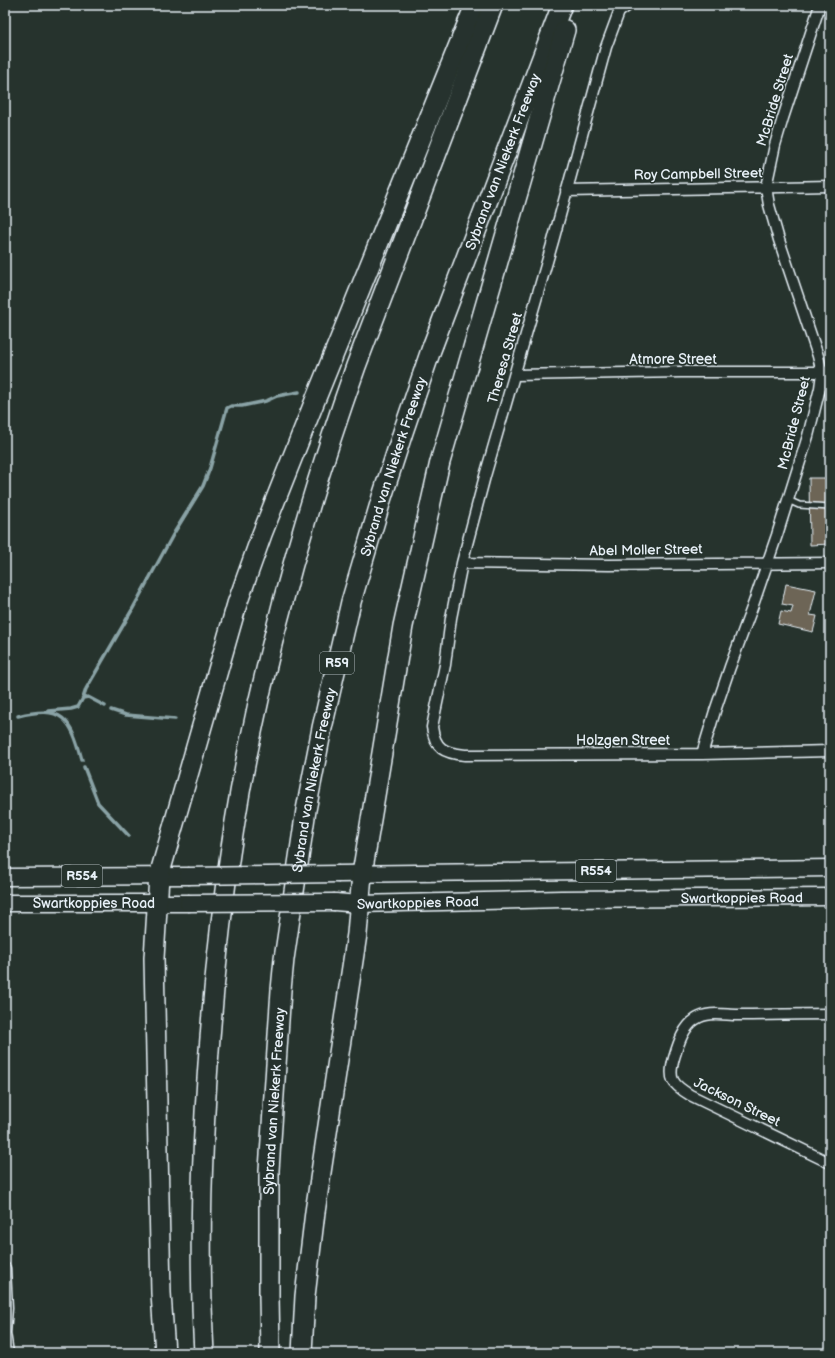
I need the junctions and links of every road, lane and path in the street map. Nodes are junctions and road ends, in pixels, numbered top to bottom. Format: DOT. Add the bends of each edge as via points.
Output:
graph roads {
  1 [pos="475,5"];
  2 [pos="493,5"];
  3 [pos="562,5"];
  4 [pos="569,5"];
  5 [pos="629,5"];
  6 [pos="820,5"];
  7 [pos="830,186"];
  8 [pos="766,187"];
  9 [pos="566,192"];
  10 [pos="826,372"];
  11 [pos="515,375"];
  12 [pos="788,500"];
  13 [pos="830,507"];
  14 [pos="767,562"];
  15 [pos="462,563"];
  16 [pos="830,563"];
  17 [pos="432,727"];
  18 [pos="830,751"];
  19 [pos="702,754"];
  20 [pos="830,868"];
  21 [pos="362,874"];
  22 [pos="159,876"];
  23 [pos="5,877"];
  24 [pos="830,897"];
  25 [pos="157,902"];
  26 [pos="5,903"];
  27 [pos="359,904"];
  28 [pos="830,1014"];
  29 [pos="830,1162"];
  30 [pos="5,1268"];
  31 [pos="5,1333"];
  32 [pos="8,1353"];
  33 [pos="165,1353"];
  34 [pos="204,1353"];
  35 [pos="270,1353"];
  36 [pos="302,1353"];
  1 -- 22 [label="highway" via="250,567 237,604"];
  2 -- 34 [label="highway" via="356,366 322,464 283,602 251,738 218,940 208,1056 201,1251"];
  3 -- 35 [label="highway, Sybrand van Niekerk Freeway / R59" via="431,350 398,447 351,602 322,728 306,810 281,990 269,1170"];
  4 -- 21 [label="highway" via="569,13 438,470 403,626"];
  5 -- 9 [label="street, Theresa Street" via="619,12 606,46"];
  6 -- 8 [label="street, McBride Street" via="783,118"];
  7 -- 8 [label="street, Roy Campbell Street"];
  8 -- 9 [label="street, Roy Campbell Street"];
  8 -- 10 [label="street, McBride Street" via="768,205 779,240"];
  9 -- 11 [label="street, Theresa Street"];
  10 -- 11 [label="street, Atmore Street"];
  10 -- 12 [label="street, McBride Street"];
  11 -- 15 [label="street, Theresa Street"];
  12 -- 13 [label="lane" via="799,505"];
  12 -- 14 [label="street, McBride Street"];
  14 -- 15 [label="street, Abel Moller Street" via="609,565"];
  14 -- 16 [label="street, Abel Moller Street"];
  14 -- 19 [label="street, McBride Street"];
  15 -- 17 [label="street, Theresa Street"];
  17 -- 19 [label="street, Holzgen Street" via="437,745 450,754"];
  18 -- 19 [label="street, Holzgen Street"];
  20 -- 21 [label="main road, Swartkoppies Road / R554"];
  21 -- 22 [label="main road, Swartkoppies Road / R554, bridge"];
  21 -- 27 [label="highway"];
  22 -- 23 [label="main road, Swartkoppies Road / R554"];
  22 -- 25 [label="highway"];
  24 -- 27 [label="main road, Swartkoppies Road / R554"];
  25 -- 26 [label="main road, Swartkoppies Road / R554"];
  25 -- 27 [label="main road, Swartkoppies Road / R554, bridge"];
  25 -- 33 [label="highway" via="154,958 160,1293"];
  27 -- 36 [label="highway" via="354,957 314,1219"];
  28 -- 29 [label="street, Jackson Street" via="707,1015 696,1019 687,1028 670,1072 672,1080 682,1091"];
  30 -- 31 [label="street"];
  31 -- 32 [label="street"];
}
